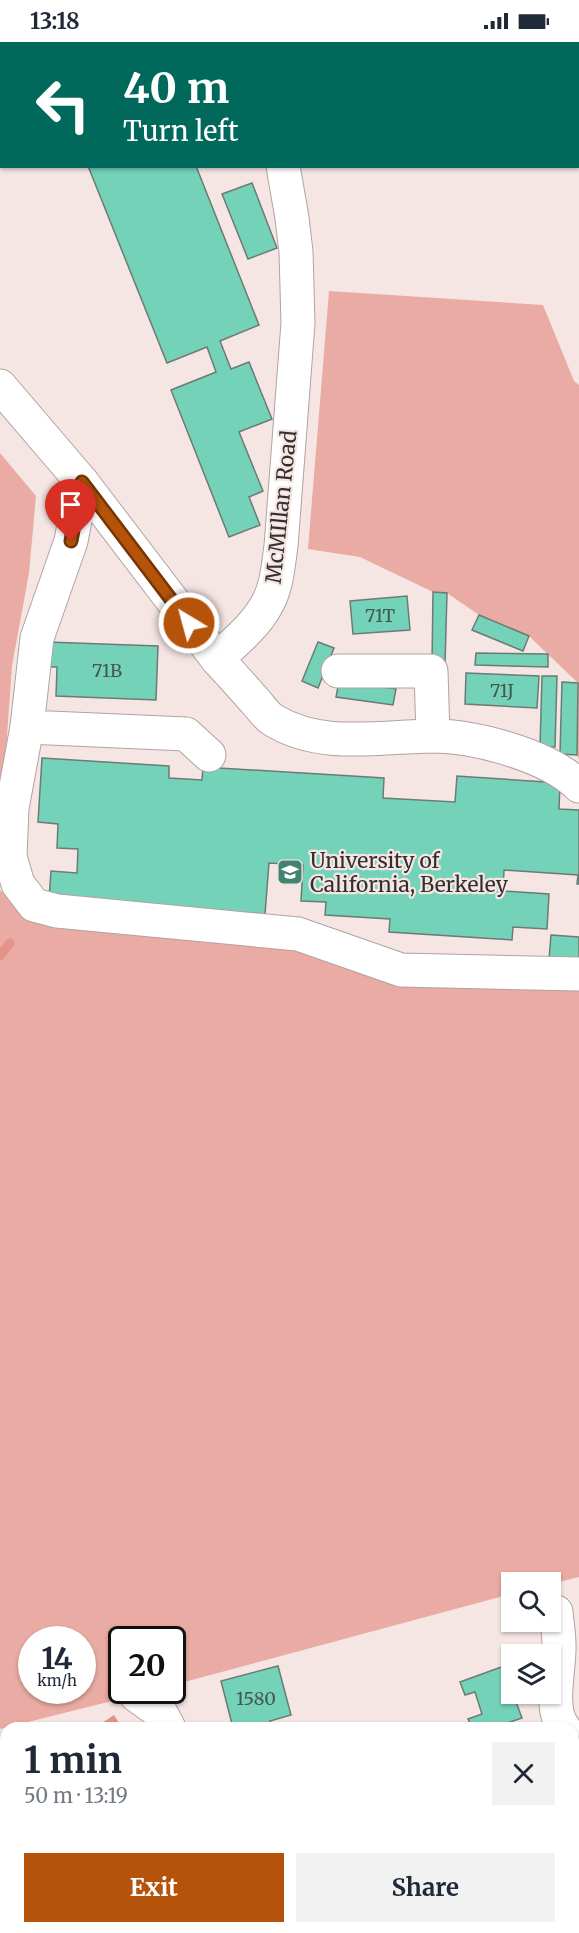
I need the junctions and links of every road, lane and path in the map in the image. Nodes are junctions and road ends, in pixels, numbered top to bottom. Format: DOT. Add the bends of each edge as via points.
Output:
graph roads {
  1 [pos="283,168"];
  2 [pos="0,386"];
  3 [pos="82,482"];
  4 [pos="217,659"];
  5 [pos="338,671"];
  6 [pos="27,727"];
  7 [pos="433,736"];
  8 [pos="209,755"];
  9 [pos="579,786"];
  10 [pos="579,974"];
  11 [pos="558,1632"];
  12 [pos="148,1704"];
  13 [pos="166,1722"];
  14 [pos="560,1722"];
  1 -- 4 [label="street, McMIllan Road" via="296,252 298,323 281,546 276,580 266,606"];
  2 -- 3 [label="street"];
  3 -- 4 [label="street"];
  3 -- 6 [label="street" via="71,541 38,638"];
  4 -- 7 [label="street" via="270,718 287,727 316,737 361,741"];
  5 -- 7 [label="street" via="431,671"];
  6 -- 8 [label="street" via="186,734"];
  6 -- 10 [label="street" via="12,808 10,857 18,884 34,905 57,911 298,934 401,970"];
  7 -- 9 [label="street" via="503,748 533,758"];
  11 -- 14 [label="street" via="556,1684"];
  12 -- 13 [label="street"];
}
